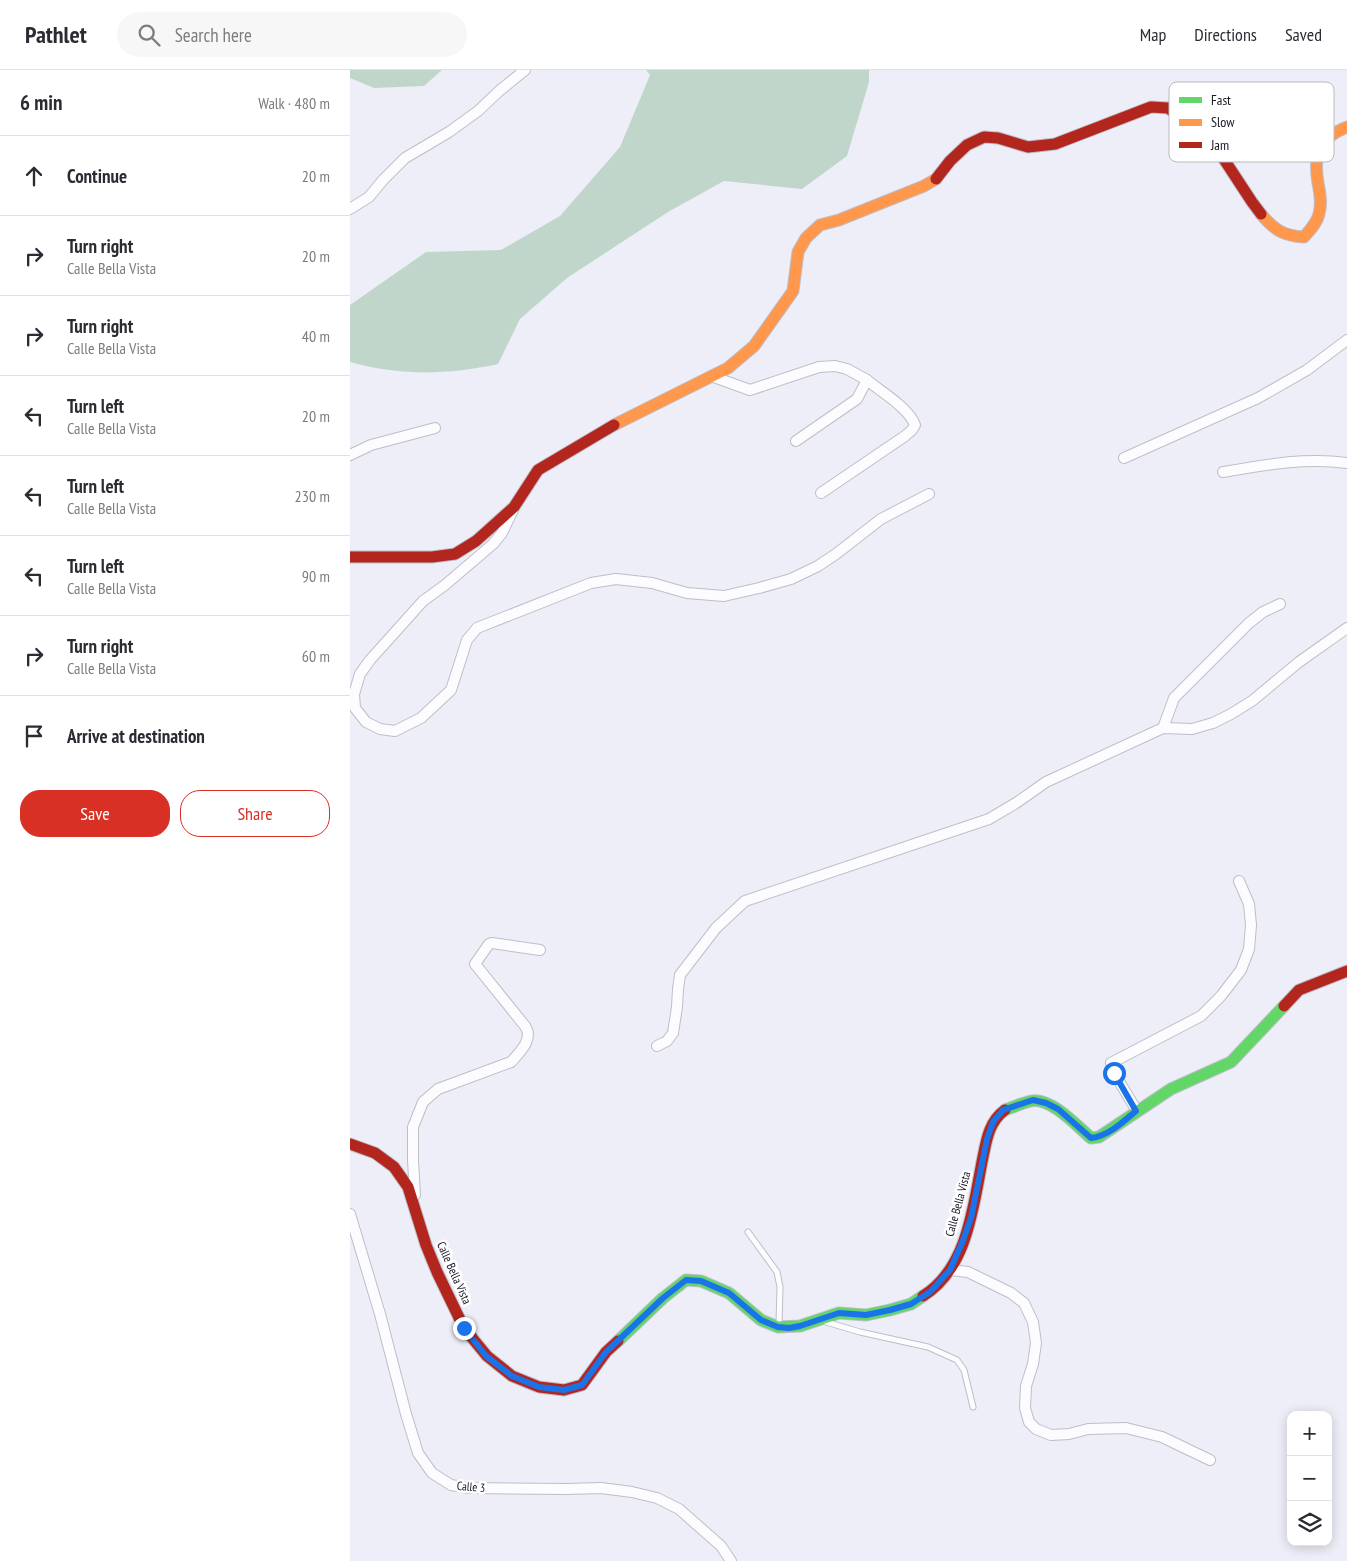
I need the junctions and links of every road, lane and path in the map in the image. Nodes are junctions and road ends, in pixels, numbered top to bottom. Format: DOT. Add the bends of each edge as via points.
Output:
graph roads {
  1 [pos="525,70"];
  2 [pos="1169,109"];
  3 [pos="1347,127"];
  4 [pos="1334,133"];
  5 [pos="1226,162"];
  6 [pos="1316,162"];
  7 [pos="350,209"];
  8 [pos="1347,340"];
  9 [pos="711,376"];
  10 [pos="867,380"];
  11 [pos="436,428"];
  12 [pos="796,441"];
  13 [pos="350,456"];
  14 [pos="1124,458"];
  15 [pos="1347,462"];
  16 [pos="1223,472"];
  17 [pos="821,493"];
  18 [pos="929,494"];
  19 [pos="514,507"];
  20 [pos="350,557"];
  21 [pos="1280,604"];
  22 [pos="1347,628"];
  23 [pos="1163,728"];
  24 [pos="1239,881"];
  25 [pos="540,950"];
  26 [pos="1347,971"];
  27 [pos="657,1046"];
  28 [pos="1136,1111"];
  29 [pos="350,1144"];
  30 [pos="350,1214"];
  31 [pos="416,1214"];
  32 [pos="748,1232"];
  33 [pos="950,1270"];
  34 [pos="818,1320"];
  35 [pos="778,1327"];
  36 [pos="973,1406"];
  37 [pos="1210,1460"];
  38 [pos="731,1561"];
  1 -- 7 [label="street" via="449,132 405,158 369,197"];
  2 -- 9 [label="street" via="1151,107 1055,144 1028,147 984,137 967,145 924,186 820,225 806,238 798,252 793,291 773,320 754,346 728,368"];
  3 -- 4 [label="street"];
  5 -- 6 [label="street" via="1271,226 1290,236 1304,237 1319,214"];
  8 -- 14 [label="street" via="1307,370 1258,398"];
  9 -- 10 [label="street" via="750,390 819,367 835,366"];
  9 -- 19 [label="street" via="621,421 538,470"];
  10 -- 12 [label="street" via="857,400"];
  10 -- 17 [label="street" via="913,420 912,430"];
  11 -- 13 [label="street" via="371,445"];
  15 -- 16 [label="street" via="1302,461"];
  18 -- 19 [label="street" via="881,519 818,566 759,588 724,596 686,593 652,583 616,579 591,583 477,628 466,640 452,690 421,718 395,731 380,730 366,722 355,708 354,694 360,674 422,601 493,544"];
  19 -- 20 [label="street" via="456,554"];
  21 -- 23 [label="street" via="1249,623 1174,698"];
  22 -- 23 [label="street" via="1231,714 1192,729"];
  23 -- 27 [label="street" via="1046,782 989,819 745,901 716,928 680,975 673,1033"];
  24 -- 28 [label="street" via="1249,904 1251,925 1249,949 1241,970 1201,1016 1111,1063"];
  25 -- 31 [label="street" via="492,943 475,964 525,1026 529,1037 511,1062 438,1089 423,1102 413,1127"];
  26 -- 28 [label="street, Calle Bella Vista" via="1299,990 1232,1062 1171,1089"];
  28 -- 33 [label="street, Calle Bella Vista" via="1099,1137 1091,1138 1058,1109 1046,1103 1033,1100 1003,1110 993,1122 987,1139 971,1218"];
  29 -- 31 [label="street, Calle Bella Vista" via="375,1154 394,1167 408,1188"];
  30 -- 38 [label="street, Calle 3" via="418,1453 432,1473 451,1485 469,1488 601,1488 657,1498 679,1509 721,1546"];
  31 -- 35 [label="street, Calle Bella Vista" via="437,1272 464,1328 486,1356 512,1376 539,1387 564,1390 582,1385 606,1352 686,1280 701,1281 729,1293 761,1320"];
  32 -- 35 [label="lane" via="778,1272"];
  33 -- 34 [label="street, Calle Bella Vista" via="930,1292 911,1304 866,1315 839,1313"];
  33 -- 37 [label="street" via="968,1272 1024,1303 1033,1322 1036,1343 1026,1386 1025,1408 1029,1422 1036,1429 1051,1435 1088,1429 1126,1428 1162,1437"];
  34 -- 35 [label="street, Calle Bella Vista" via="789,1328"];
  34 -- 36 [label="lane" via="928,1347 957,1360 964,1370"];
}
